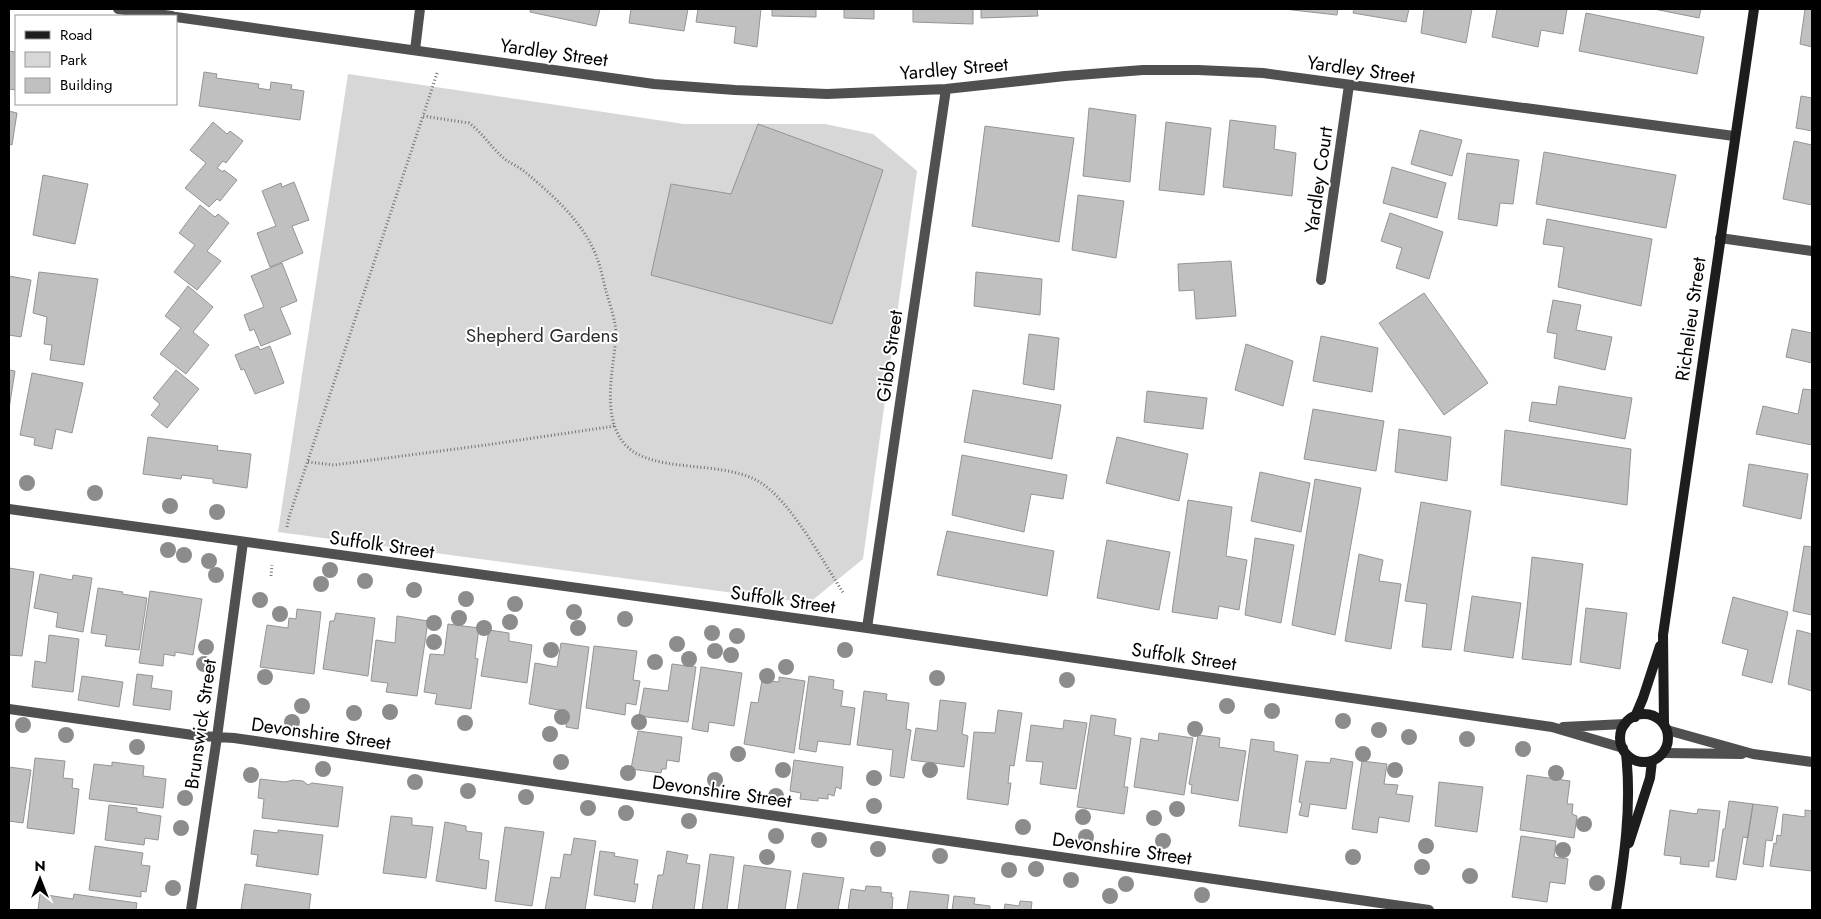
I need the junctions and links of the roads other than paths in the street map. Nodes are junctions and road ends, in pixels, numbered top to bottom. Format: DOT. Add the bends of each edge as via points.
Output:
graph roads {
  1 [pos="118,9"];
  2 [pos="420,9"];
  3 [pos="1754,9"];
  4 [pos="164,15"];
  5 [pos="178,17"];
  6 [pos="415,50"];
  7 [pos="1349,85"];
  8 [pos="946,88"];
  9 [pos="1734,136"];
  10 [pos="1720,238"];
  11 [pos="1812,251"];
  12 [pos="1321,280"];
  13 [pos="9,509"];
  14 [pos="243,542"];
  15 [pos="867,628"];
  16 [pos="1663,635"];
  17 [pos="9,709"];
  18 [pos="1635,717"];
  19 [pos="1625,724"];
  20 [pos="1552,727"];
  21 [pos="1665,727"];
  22 [pos="216,737"];
  23 [pos="1624,751"];
  24 [pos="1664,753"];
  25 [pos="1753,754"];
  26 [pos="1652,761"];
  27 [pos="1812,762"];
  28 [pos="1625,854"];
  29 [pos="190,910"];
  30 [pos="1429,910"];
  31 [pos="1616,910"];
  1 -- 4 [label="street"];
  2 -- 6 [label="street"];
  3 -- 9 [label="street, Richelieu Street"];
  5 -- 6 [label="street, Yardley Street"];
  6 -- 8 [label="street, Yardley Street" via="654,84 735,90 827,94"];
  7 -- 8 [label="street, Yardley Street" via="1264,73 1143,70"];
  7 -- 9 [label="street, Yardley Street"];
  7 -- 12 [label="street, Yardley Court"];
  8 -- 15 [label="street, Gibb Street"];
  9 -- 10 [label="street, Richelieu Street"];
  10 -- 11 [label="street"];
  10 -- 16 [label="street, Richelieu Street"];
  13 -- 14 [label="street, Suffolk Street"];
  14 -- 15 [label="street, Suffolk Street"];
  14 -- 22 [label="street, Brunswick Street"];
  15 -- 20 [label="street, Suffolk Street"];
  16 -- 18 [label="street, Richelieu Street"];
  16 -- 21 [label="street, Richelieu Street"];
  17 -- 22 [label="street, Devonshire Street"];
  18 -- 19 [label="street"];
  18 -- 21 [label="street" via="1654,716"];
  19 -- 20 [label="street, Suffolk Street"];
  19 -- 23 [label="street" via="1620,736"];
  20 -- 23 [label="street, Suffolk Street"];
  21 -- 24 [label="street" via="1668,742"];
  21 -- 25 [label="street"];
  22 -- 29 [label="street, Brunswick Street"];
  22 -- 30 [label="street, Devonshire Street"];
  23 -- 26 [label="street" via="1641,762"];
  23 -- 28 [label="street" via="1629,775"];
  24 -- 25 [label="street"];
  24 -- 26 [label="street"];
  25 -- 27 [label="street"];
  26 -- 28 [label="street" via="1650,778"];
  28 -- 31 [label="street"];
}
